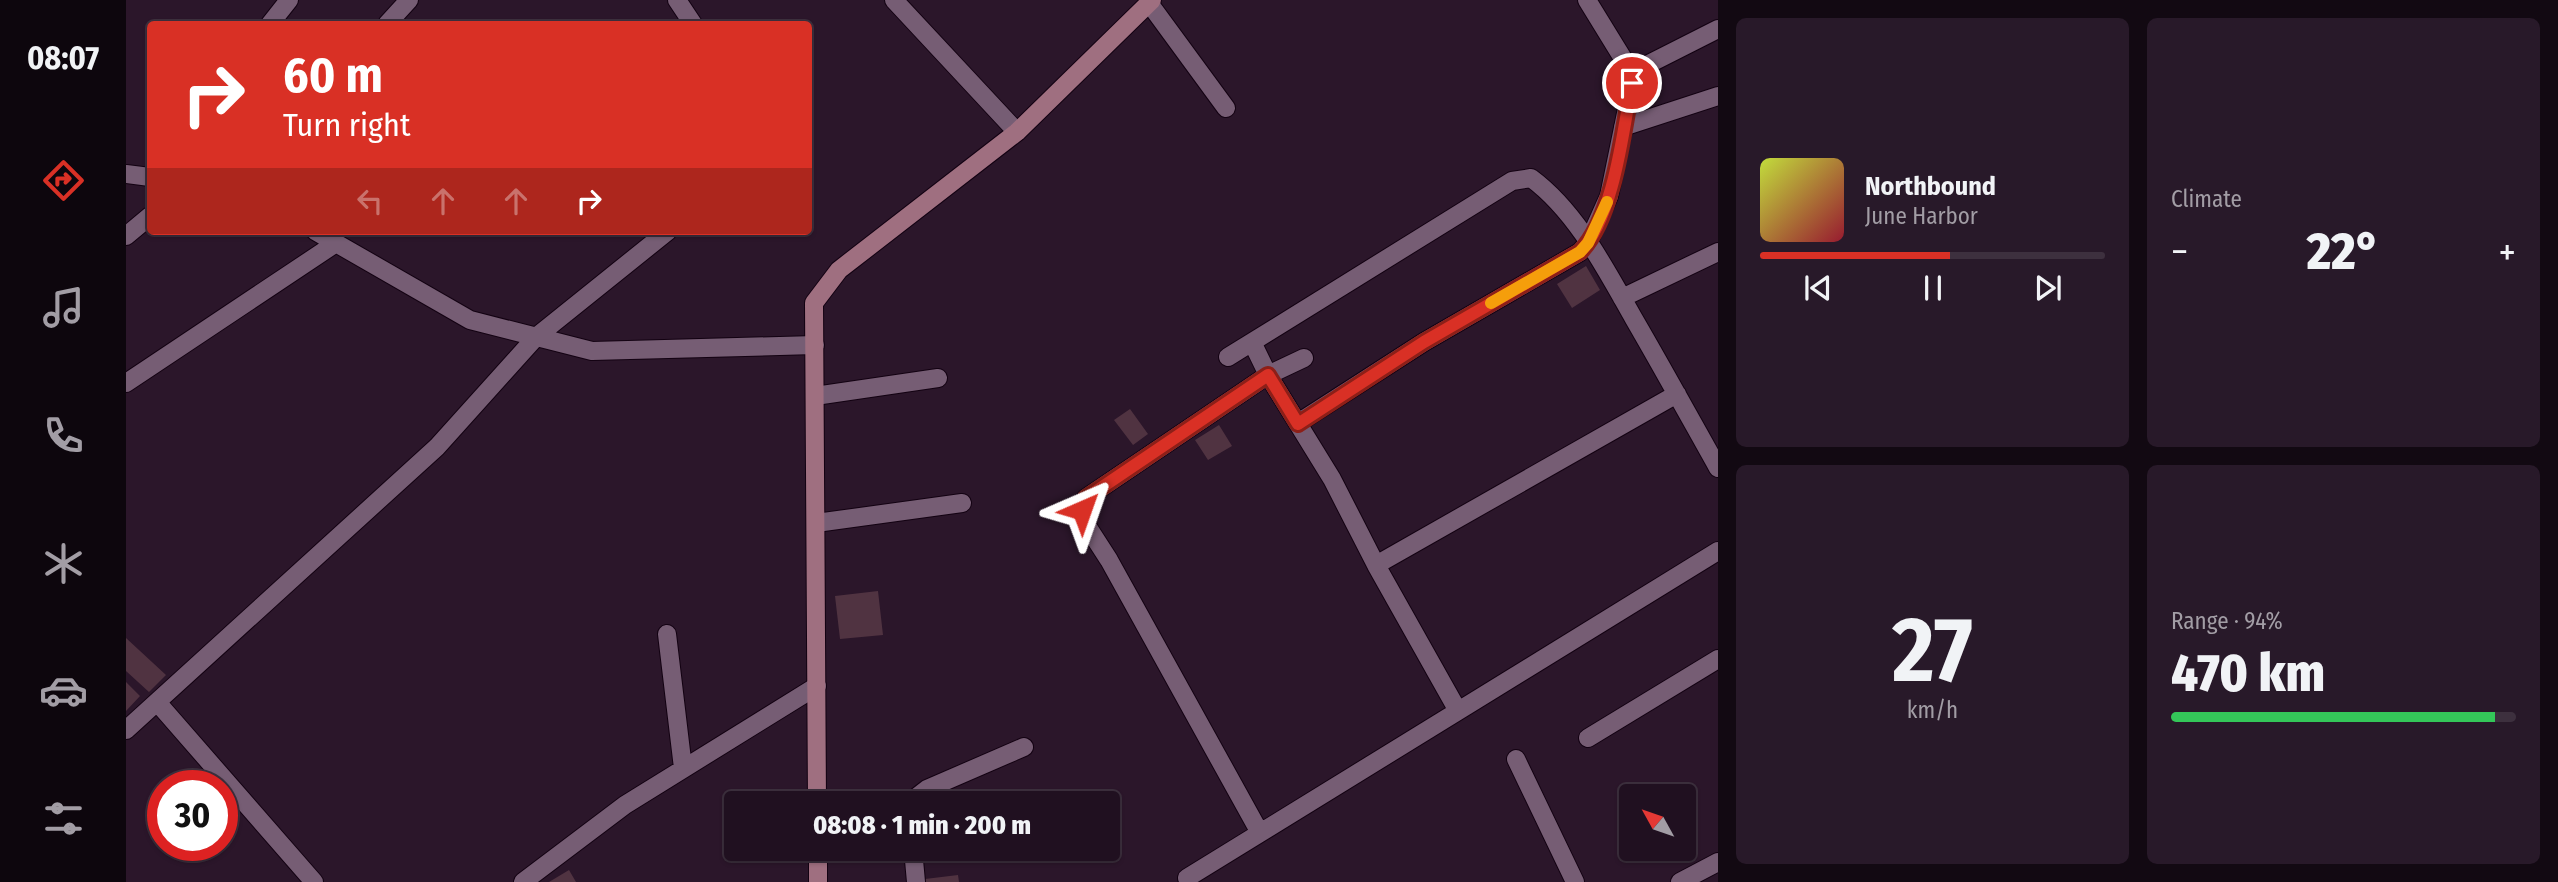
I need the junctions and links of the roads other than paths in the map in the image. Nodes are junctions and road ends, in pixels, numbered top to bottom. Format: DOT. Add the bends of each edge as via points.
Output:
graph roads {
  1 [pos="289,0"];
  2 [pos="409,0"];
  3 [pos="677,0"];
  4 [pos="894,0"];
  5 [pos="1587,0"];
  6 [pos="1150,2"];
  7 [pos="272,21"];
  8 [pos="390,21"];
  9 [pos="691,21"];
  10 [pos="1718,29"];
  11 [pos="1629,74"];
  12 [pos="1718,96"];
  13 [pos="1226,108"];
  14 [pos="1623,127"];
  15 [pos="1017,131"];
  16 [pos="126,174"];
  17 [pos="147,177"];
  18 [pos="147,218"];
  19 [pos="322,235"];
  20 [pos="663,235"];
  21 [pos="126,236"];
  22 [pos="336,243"];
  23 [pos="1588,243"];
  24 [pos="1718,253"];
  25 [pos="1622,298"];
  26 [pos="536,337"];
  27 [pos="1252,342"];
  28 [pos="814,345"];
  29 [pos="1228,357"];
  30 [pos="1304,358"];
  31 [pos="1268,375"];
  32 [pos="938,378"];
  33 [pos="126,383"];
  34 [pos="1677,394"];
  35 [pos="815,396"];
  36 [pos="1298,424"];
  37 [pos="1718,468"];
  38 [pos="961,503"];
  39 [pos="816,523"];
  40 [pos="1718,551"];
  41 [pos="1376,565"];
  42 [pos="667,635"];
  43 [pos="1718,659"];
  44 [pos="817,686"];
  45 [pos="157,702"];
  46 [pos="1458,711"];
  47 [pos="126,730"];
  48 [pos="1588,738"];
  49 [pos="1024,747"];
  50 [pos="1516,760"];
  51 [pos="683,768"];
  52 [pos="817,791"];
  53 [pos="924,791"];
  54 [pos="1260,833"];
  55 [pos="818,861"];
  56 [pos="914,861"];
  57 [pos="1718,862"];
  58 [pos="1187,877"];
  59 [pos="314,882"];
  60 [pos="523,882"];
  61 [pos="818,882"];
  62 [pos="916,882"];
  63 [pos="1575,882"];
  64 [pos="1680,882"];
  1 -- 7 [label="street"];
  2 -- 8 [label="street"];
  3 -- 9 [label="street"];
  4 -- 15 [label="street"];
  5 -- 11 [label="street"];
  6 -- 13 [label="street"];
  6 -- 15 [label="street"];
  10 -- 11 [label="street"];
  11 -- 14 [label="street" via="1632,83"];
  12 -- 14 [label="street"];
  14 -- 23 [label="street" via="1609,196"];
  15 -- 28 [label="street" via="839,270 814,303"];
  16 -- 17 [label="street"];
  18 -- 21 [label="street"];
  19 -- 22 [label="street"];
  20 -- 26 [label="street"];
  22 -- 26 [label="street" via="470,320"];
  22 -- 33 [label="street"];
  23 -- 25 [label="street"];
  23 -- 27 [label="street" via="1550,192 1531,178 1512,181"];
  23 -- 36 [label="street"];
  24 -- 25 [label="street"];
  25 -- 34 [label="street"];
  26 -- 28 [label="street" via="593,351"];
  26 -- 45 [label="street" via="437,447"];
  27 -- 29 [label="street"];
  27 -- 31 [label="street"];
  28 -- 35 [label="street"];
  30 -- 31 [label="street"];
  31 -- 36 [label="street"];
  31 -- 54 [label="street" via="1086,498 1082,510"];
  32 -- 35 [label="street"];
  34 -- 37 [label="street"];
  34 -- 41 [label="street"];
  35 -- 39 [label="street"];
  36 -- 41 [label="street"];
  38 -- 39 [label="street"];
  39 -- 44 [label="street"];
  40 -- 46 [label="street"];
  41 -- 46 [label="street"];
  42 -- 51 [label="street"];
  43 -- 48 [label="street"];
  44 -- 51 [label="street"];
  44 -- 52 [label="street"];
  45 -- 47 [label="street"];
  45 -- 59 [label="street"];
  46 -- 54 [label="street"];
  49 -- 53 [label="street"];
  50 -- 63 [label="street"];
  51 -- 60 [label="street" via="625,805"];
  54 -- 58 [label="street"];
  55 -- 61 [label="street"];
  56 -- 62 [label="street"];
  57 -- 64 [label="street"];
}
